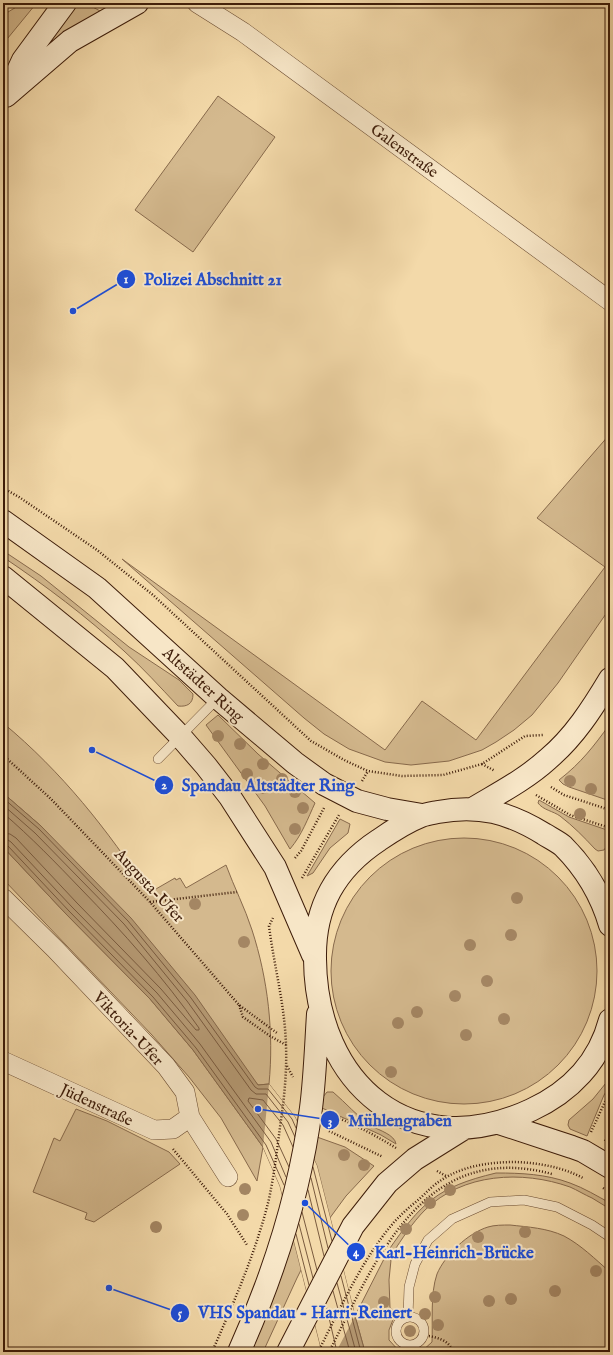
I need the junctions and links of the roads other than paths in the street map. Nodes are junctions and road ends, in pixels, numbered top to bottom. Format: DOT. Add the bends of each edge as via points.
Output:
graph roads {
  1 [pos="65,3"];
  2 [pos="137,3"];
  3 [pos="197,3"];
  4 [pos="5,99"];
  5 [pos="610,301"];
  6 [pos="5,526"];
  7 [pos="3,577"];
  8 [pos="610,680"];
  9 [pos="218,698"];
  10 [pos="180,736"];
  11 [pos="158,759"];
  12 [pos="474,808"];
  13 [pos="422,815"];
  14 [pos="3,898"];
  15 [pos="610,925"];
  16 [pos="315,959"];
  17 [pos="319,1005"];
  18 [pos="610,1020"];
  19 [pos="3,1061"];
  20 [pos="190,1117"];
  21 [pos="499,1123"];
  22 [pos="463,1129"];
  23 [pos="610,1167"];
  24 [pos="228,1177"];
  25 [pos="610,1237"];
  26 [pos="408,1318"];
  27 [pos="239,1352"];
  28 [pos="288,1352"];
  1 -- 4 [label="main road" via="23,60"];
  2 -- 4 [label="main road" via="70,42"];
  3 -- 5 [label="street, Galenstraße" via="249,36"];
  6 -- 9 [label="main road, Altstädter Ring" via="96,588"];
  7 -- 10 [label="main road" via="115,668"];
  8 -- 12 [label="main road" via="573,734 548,759 516,783"];
  9 -- 10 [label="lane"];
  9 -- 13 [label="main road, Altstädter Ring" via="333,790 357,801"];
  10 -- 11 [label="lane"];
  10 -- 16 [label="main road" via="230,797 268,855"];
  12 -- 13 [label="main road"];
  12 -- 15 [label="main road" via="526,823 561,844 582,867 596,888"];
  13 -- 16 [label="main road" via="367,848 331,888 320,914"];
  14 -- 20 [label="street, Viktoria-Ufer" via="166,1066 185,1092"];
  16 -- 17 [label="main road"];
  17 -- 22 [label="main road" via="337,1053 366,1094 407,1120 445,1129"];
  17 -- 27 [label="main road" via="311,1106 298,1182 272,1273"];
  18 -- 21 [label="main road" via="599,1050 582,1074 565,1091 544,1105"];
  19 -- 20 [label="street, Jüdenstraße" via="154,1130 173,1129"];
  20 -- 24 [label="street, Viktoria-Ufer"];
  21 -- 22 [label="main road"];
  21 -- 23 [label="main road" via="583,1151"];
  22 -- 28 [label="main road" via="415,1159 387,1183 354,1226"];
  25 -- 26 [label="lane" via="557,1207 524,1200 490,1202 452,1219 428,1240 415,1264 409,1287"];
  26 -- 26 [label="lane" via="417,1319 424,1330 419,1343 412,1346 399,1342 396,1336 398,1322"];
}
